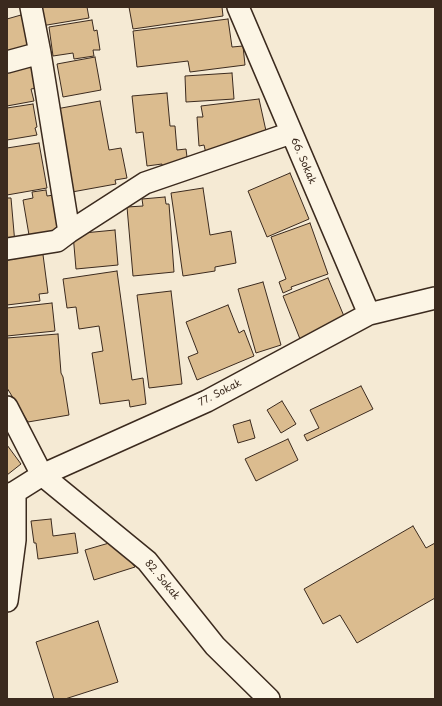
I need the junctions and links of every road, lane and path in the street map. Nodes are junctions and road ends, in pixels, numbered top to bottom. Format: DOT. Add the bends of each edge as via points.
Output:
graph roads {
  1 [pos="31,7"];
  2 [pos="238,7"];
  3 [pos="40,53"];
  4 [pos="7,62"];
  5 [pos="291,133"];
  6 [pos="69,232"];
  7 [pos="7,249"];
  8 [pos="435,298"];
  9 [pos="370,314"];
  10 [pos="7,407"];
  11 [pos="42,475"];
  12 [pos="11,494"];
  13 [pos="7,601"];
  14 [pos="269,699"];
  1 -- 3 [label="street"];
  2 -- 5 [label="street, 66. Sokak"];
  3 -- 4 [label="street"];
  3 -- 6 [label="street"];
  5 -- 6 [label="street" via="146,183"];
  5 -- 9 [label="street, 66. Sokak"];
  6 -- 7 [label="street" via="57,241"];
  8 -- 9 [label="street, 77. Sokak"];
  9 -- 11 [label="street, 77. Sokak" via="207,400"];
  10 -- 11 [label="street"];
  11 -- 12 [label="street, 77. Sokak"];
  11 -- 14 [label="street, 82. Sokak" via="147,561 215,646"];
  12 -- 13 [label="street" via="16,540"];
}
